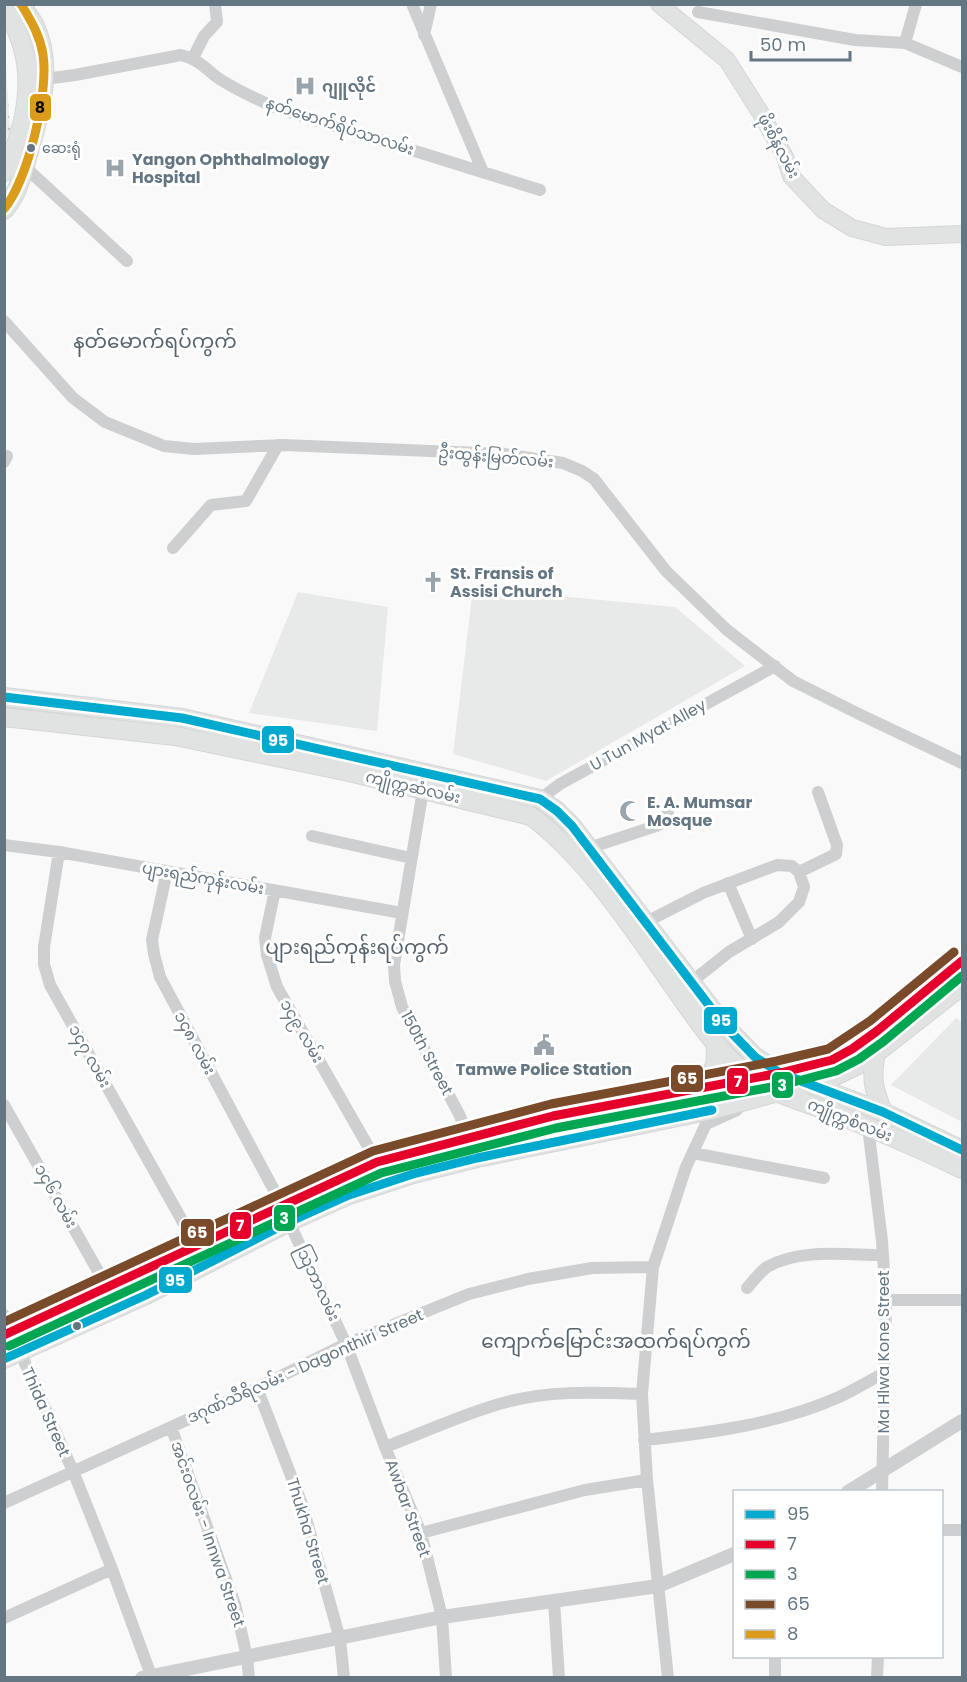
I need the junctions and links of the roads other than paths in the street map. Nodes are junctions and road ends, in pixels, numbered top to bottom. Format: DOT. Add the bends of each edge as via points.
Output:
graph roads {
  1 [pos="21,4"];
  2 [pos="214,4"];
  3 [pos="412,4"];
  4 [pos="431,4"];
  5 [pos="659,4"];
  6 [pos="916,4"];
  7 [pos="700,8"];
  8 [pos="4,9"];
  9 [pos="689,28"];
  10 [pos="424,35"];
  11 [pos="905,43"];
  12 [pos="193,58"];
  13 [pos="963,67"];
  14 [pos="36,80"];
  15 [pos="25,167"];
  16 [pos="4,171"];
  17 [pos="483,172"];
  18 [pos="540,190"];
  19 [pos="4,210"];
  20 [pos="963,234"];
  21 [pos="128,261"];
  22 [pos="4,321"];
  23 [pos="278,445"];
  24 [pos="4,456"];
  25 [pos="4,462"];
  26 [pos="173,548"];
  27 [pos="774,666"];
  28 [pos="4,697"];
  29 [pos="4,717"];
  30 [pos="963,762"];
  31 [pos="423,790"];
  32 [pos="818,792"];
  33 [pos="540,799"];
  34 [pos="668,813"];
  35 [pos="531,816"];
  36 [pos="312,836"];
  37 [pos="4,845"];
  38 [pos="589,848"];
  39 [pos="59,852"];
  40 [pos="411,858"];
  41 [pos="167,871"];
  42 [pos="799,872"];
  43 [pos="728,883"];
  44 [pos="275,891"];
  45 [pos="402,913"];
  46 [pos="646,921"];
  47 [pos="752,939"];
  48 [pos="962,963"];
  49 [pos="690,983"];
  50 [pos="961,989"];
  51 [pos="715,1043"];
  52 [pos="741,1043"];
  53 [pos="876,1053"];
  54 [pos="780,1072"];
  55 [pos="750,1078"];
  56 [pos="807,1084"];
  57 [pos="702,1087"];
  58 [pos="780,1092"];
  59 [pos="4,1105"];
  60 [pos="883,1112"];
  61 [pos="868,1127"];
  62 [pos="469,1138"];
  63 [pos="963,1150"];
  64 [pos="693,1153"];
  65 [pos="376,1162"];
  66 [pos="963,1169"];
  67 [pos="824,1178"];
  68 [pos="282,1205"];
  69 [pos="289,1222"];
  70 [pos="196,1245"];
  71 [pos="883,1255"];
  72 [pos="207,1264"];
  73 [pos="653,1267"];
  74 [pos="107,1287"];
  75 [pos="747,1288"];
  76 [pos="886,1300"];
  77 [pos="963,1300"];
  78 [pos="7,1327"];
  79 [pos="346,1344"];
  80 [pos="12,1355"];
  81 [pos="884,1373"];
  82 [pos="258,1388"];
  83 [pos="642,1394"];
  84 [pos="963,1421"];
  85 [pos="171,1427"];
  86 [pos="644,1440"];
  87 [pos="385,1447"];
  88 [pos="883,1470"];
  89 [pos="73,1471"];
  90 [pos="647,1480"];
  91 [pos="850,1490"];
  92 [pos="882,1490"];
  93 [pos="4,1503"];
  94 [pos="943,1530"];
  95 [pos="963,1530"];
  96 [pos="421,1533"];
  97 [pos="733,1555"];
  98 [pos="112,1569"];
  99 [pos="658,1586"];
  100 [pos="554,1601"];
  101 [pos="442,1617"];
  102 [pos="4,1618"];
  103 [pos="340,1639"];
  104 [pos="247,1657"];
  105 [pos="775,1658"];
  106 [pos="878,1658"];
  107 [pos="149,1677"];
  108 [pos="249,1677"];
  109 [pos="344,1677"];
  110 [pos="446,1677"];
  111 [pos="559,1677"];
  112 [pos="668,1677"];
  113 [pos="775,1677"];
  114 [pos="877,1677"];
  1 -- 14 [label="main road" via="35,25 43,56"];
  2 -- 12 [label="street" via="217,22 204,36"];
  3 -- 10 [label="street"];
  4 -- 10 [label="street"];
  5 -- 9 [label="main road, ဖိုးစိန်လမ်း"];
  6 -- 11 [label="street"];
  7 -- 9 [label="street"];
  7 -- 11 [label="street" via="845,38"];
  8 -- 14 [label="main road" via="19,33"];
  9 -- 20 [label="main road, ဖိုးစိန်လမ်း" via="727,60 764,117 786,157 791,176 823,210 852,228 886,237"];
  10 -- 17 [label="street"];
  11 -- 13 [label="street"];
  12 -- 14 [label="street" via="181,55"];
  12 -- 17 [label="street, နတ်မောက်ရိပ်သာလမ်း" via="219,78 277,108"];
  14 -- 15 [label="main road" via="40,110"];
  14 -- 16 [label="main road"];
  15 -- 19 [label="main road" via="18,190"];
  15 -- 21 [label="street"];
  17 -- 18 [label="street, နတ်မောက်ရိပ်သာလမ်း"];
  22 -- 23 [label="street, ဦးထွန်းမြတ်လမ်း" via="73,398 105,422 133,435 164,446 194,449"];
  23 -- 26 [label="street" via="246,501 211,505"];
  23 -- 27 [label="street, ဦးထွန်းမြတ်လမ်း" via="504,454 563,463 582,471 594,479 666,571 727,630"];
  24 -- 25 [label="street"];
  27 -- 30 [label="street, ဦးထွန်းမြတ်လမ်း" via="825,698"];
  27 -- 33 [label="street, U Tun Myat Alley" via="560,784"];
  28 -- 33 [label="main road, ကျိုက္ကဆံလမ်း" via="182,718"];
  29 -- 31 [label="main road, ကျိုက္ကဆံလမ်း" via="175,736"];
  31 -- 35 [label="main road, ကျိုက္ကဆံလမ်း"];
  31 -- 40 [label="street, 150th Street"];
  32 -- 42 [label="street" via="837,845 836,854"];
  33 -- 35 [label="street, U Tun Myat Alley"];
  33 -- 38 [label="main road, ကျိုက္ကဆံလမ်း" via="557,811"];
  34 -- 38 [label="street" via="659,825"];
  35 -- 51 [label="main road, ကျိုက္ကဆံလမ်း" via="579,860"];
  36 -- 40 [label="street"];
  37 -- 39 [label="street, ပျားရည်ကုန်းလမ်း"];
  38 -- 46 [label="main road, ကျိုက္ကဆံလမ်း"];
  39 -- 41 [label="street, ပျားရည်ကုန်းလမ်း"];
  39 -- 70 [label="street, ၁၄၇ လမ်း" via="44,947 50,985"];
  40 -- 45 [label="street, 150th Street"];
  41 -- 44 [label="street, ပျားရည်ကုန်းလမ်း"];
  41 -- 68 [label="street, ၁၄၈ လမ်း" via="152,940 160,977"];
  42 -- 43 [label="street" via="792,866 777,865"];
  42 -- 47 [label="street" via="804,887 800,902 779,922"];
  43 -- 46 [label="street"];
  43 -- 47 [label="street"];
  44 -- 45 [label="street, ပျားရည်ကုန်းလမ်း"];
  44 -- 65 [label="street, ၁၄၉ လမ်း" via="265,938 277,987"];
  45 -- 62 [label="street, 150th Street" via="394,965 402,1007"];
  46 -- 49 [label="main road, ကျိုက္ကဆံလမ်း"];
  47 -- 49 [label="street"];
  48 -- 54 [label="main road" via="852,1049 832,1059"];
  49 -- 52 [label="main road, ကျိုက္ကဆံလမ်း"];
  50 -- 53 [label="main road"];
  51 -- 55 [label="main road, ကျိုက္ကစံလမ်း"];
  51 -- 57 [label="main road" via="717,1059"];
  52 -- 54 [label="main road, ကျိုက္ကစံလမ်း"];
  53 -- 56 [label="main road" via="833,1077"];
  53 -- 60 [label="main road" via="873,1089"];
  54 -- 55 [label="main road"];
  54 -- 56 [label="main road, ကျိုက္ကစံလမ်း"];
  55 -- 57 [label="main road"];
  55 -- 58 [label="main road, ကျိုက္ကစံလမ်း"];
  56 -- 58 [label="main road"];
  56 -- 60 [label="main road, ကျိုက္ကစံလမ်း"];
  57 -- 62 [label="main road" via="553,1116"];
  58 -- 61 [label="main road, ကျိုက္ကစံလမ်း"];
  58 -- 64 [label="street" via="706,1124"];
  58 -- 69 [label="main road" via="412,1174 349,1195"];
  59 -- 74 [label="street, ၁၄၆ လမ်း"];
  60 -- 63 [label="main road, ကျိုက္ကစံလမ်း"];
  61 -- 66 [label="main road, ကျိုက္ကစံလမ်း"];
  61 -- 71 [label="street, Ma Hlwa Kone Street"];
  62 -- 65 [label="main road"];
  64 -- 67 [label="street"];
  64 -- 73 [label="street"];
  65 -- 68 [label="main road"];
  68 -- 70 [label="main road"];
  69 -- 72 [label="main road"];
  69 -- 79 [label="street, ဩဘာလမ်း"];
  70 -- 72 [label="street, ၁၄၇ လမ်း"];
  70 -- 74 [label="main road"];
  71 -- 75 [label="street" via="784,1259 765,1269"];
  71 -- 76 [label="street, Ma Hlwa Kone Street"];
  72 -- 80 [label="main road"];
  73 -- 79 [label="street, ဒဂုဏ်သီရိလမ်း - Dagonthiri Street" via="592,1268 528,1279 469,1294"];
  73 -- 83 [label="street"];
  74 -- 78 [label="main road"];
  76 -- 77 [label="street"];
  76 -- 81 [label="street, Ma Hlwa Kone Street"];
  79 -- 82 [label="street, ဒဂုဏ်သီရိလမ်း - Dagonthiri Street"];
  79 -- 87 [label="street, Awbar Street"];
  80 -- 89 [label="street, Thida Street"];
  81 -- 86 [label="street" via="797,1412 738,1426"];
  81 -- 88 [label="street, Ma Hlwa Kone Street"];
  82 -- 85 [label="street, ဒဂုဏ်သီရိလမ်း - Dagonthiri Street"];
  82 -- 103 [label="street, Thukha Street" via="302,1504"];
  83 -- 86 [label="street"];
  83 -- 87 [label="street" via="582,1392 497,1404"];
  84 -- 88 [label="street"];
  85 -- 89 [label="street, ဒဂုဏ်သီရိလမ်း - Dagonthiri Street"];
  85 -- 104 [label="street, အင်းဝလမ်း - Innwa Street" via="235,1604"];
  86 -- 90 [label="street"];
  87 -- 96 [label="street, Awbar Street"];
  88 -- 91 [label="street"];
  88 -- 92 [label="street, Ma Hlwa Kone Street"];
  89 -- 93 [label="street, ဒဂုဏ်သီရိလမ်း - Dagonthiri Street"];
  89 -- 98 [label="street, Thida Street"];
  90 -- 96 [label="street" via="585,1490"];
  90 -- 99 [label="street"];
  94 -- 95 [label="street"];
  96 -- 101 [label="street, Awbar Street"];
  97 -- 99 [label="street"];
  98 -- 102 [label="street"];
  98 -- 107 [label="street, Thida Street"];
  99 -- 100 [label="street"];
  99 -- 112 [label="street"];
  100 -- 101 [label="street"];
  100 -- 111 [label="street"];
  101 -- 103 [label="street"];
  101 -- 110 [label="street, Awbar Street"];
  103 -- 104 [label="street"];
  103 -- 109 [label="street, Thukha Street"];
  104 -- 107 [label="street"];
  104 -- 108 [label="street, အင်းဝလမ်း - Innwa Street"];
  105 -- 113 [label="street"];
  106 -- 114 [label="street"];
}
